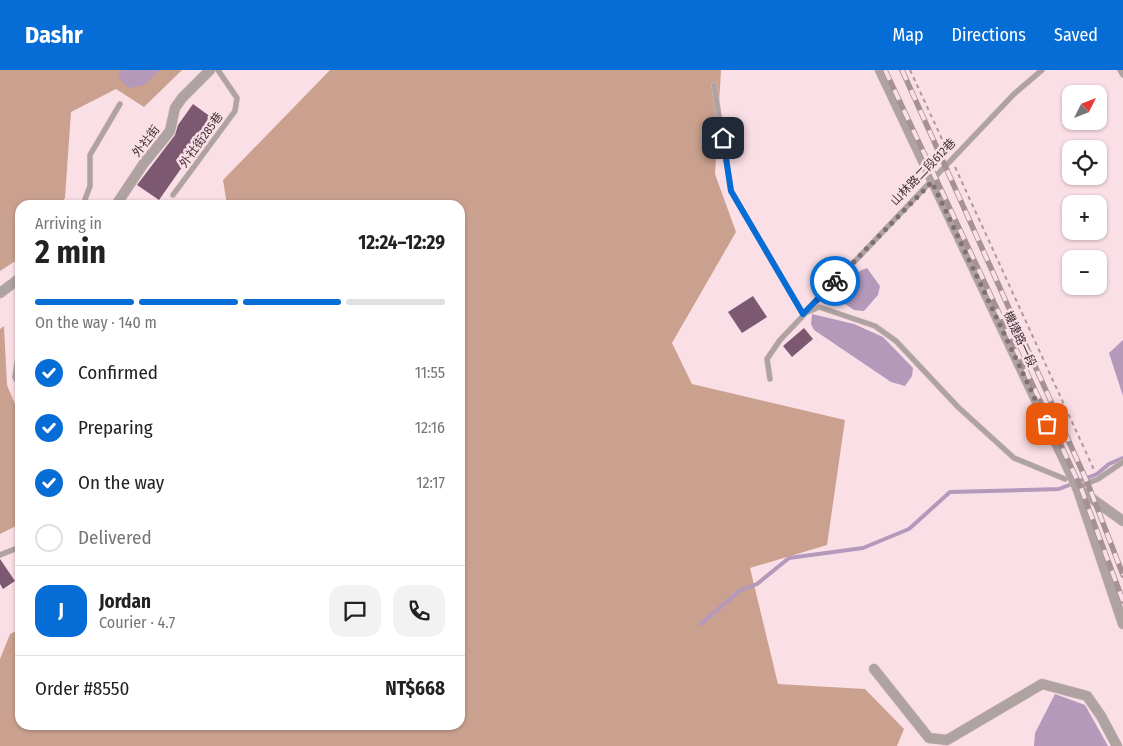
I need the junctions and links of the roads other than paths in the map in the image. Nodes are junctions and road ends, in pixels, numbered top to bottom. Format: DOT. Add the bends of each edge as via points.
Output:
graph roads {
  1 [pos="210,70"];
  2 [pos="218,70"];
  3 [pos="880,70"];
  4 [pos="1042,70"];
  5 [pos="1120,70"];
  6 [pos="1123,75"];
  7 [pos="714,85"];
  8 [pos="120,104"];
  9 [pos="932,182"];
  10 [pos="173,195"];
  11 [pos="85,200"];
  12 [pos="119,200"];
  13 [pos="15,282"];
  14 [pos="0,293"];
  15 [pos="803,314"];
  16 [pos="770,379"];
  17 [pos="1123,462"];
  18 [pos="1068,477"];
  19 [pos="1077,487"];
  20 [pos="1123,521"];
  21 [pos="15,550"];
  22 [pos="0,555"];
  23 [pos="1123,624"];
  24 [pos="874,669"];
  25 [pos="1116,746"];
  1 -- 12 [label="street, 外社街" via="175,108 170,131"];
  2 -- 10 [label="lane, 外社街285巷" via="238,98 235,111"];
  3 -- 9 [label="street, 機捷路一段"];
  4 -- 9 [label="lane, 山林路二段612巷" via="1014,94"];
  5 -- 6 [label="lane"];
  7 -- 15 [label="lane" via="731,191"];
  8 -- 11 [label="lane" via="90,155 90,186"];
  9 -- 15 [label="lane, 山林路二段612巷"];
  9 -- 18 [label="street, 機捷路一段"];
  13 -- 14 [label="street"];
  15 -- 16 [label="lane, 山林路二段612巷" via="767,359"];
  15 -- 18 [label="lane" via="819,307 875,326 896,341 958,407 1014,458"];
  17 -- 19 [label="lane" via="1098,479"];
  18 -- 19 [label="street, 機捷路一段"];
  19 -- 20 [label="street"];
  19 -- 23 [label="street, 機捷路一段"];
  21 -- 22 [label="lane"];
  24 -- 25 [label="street" via="929,738 947,740 1042,684 1087,696"];
}
